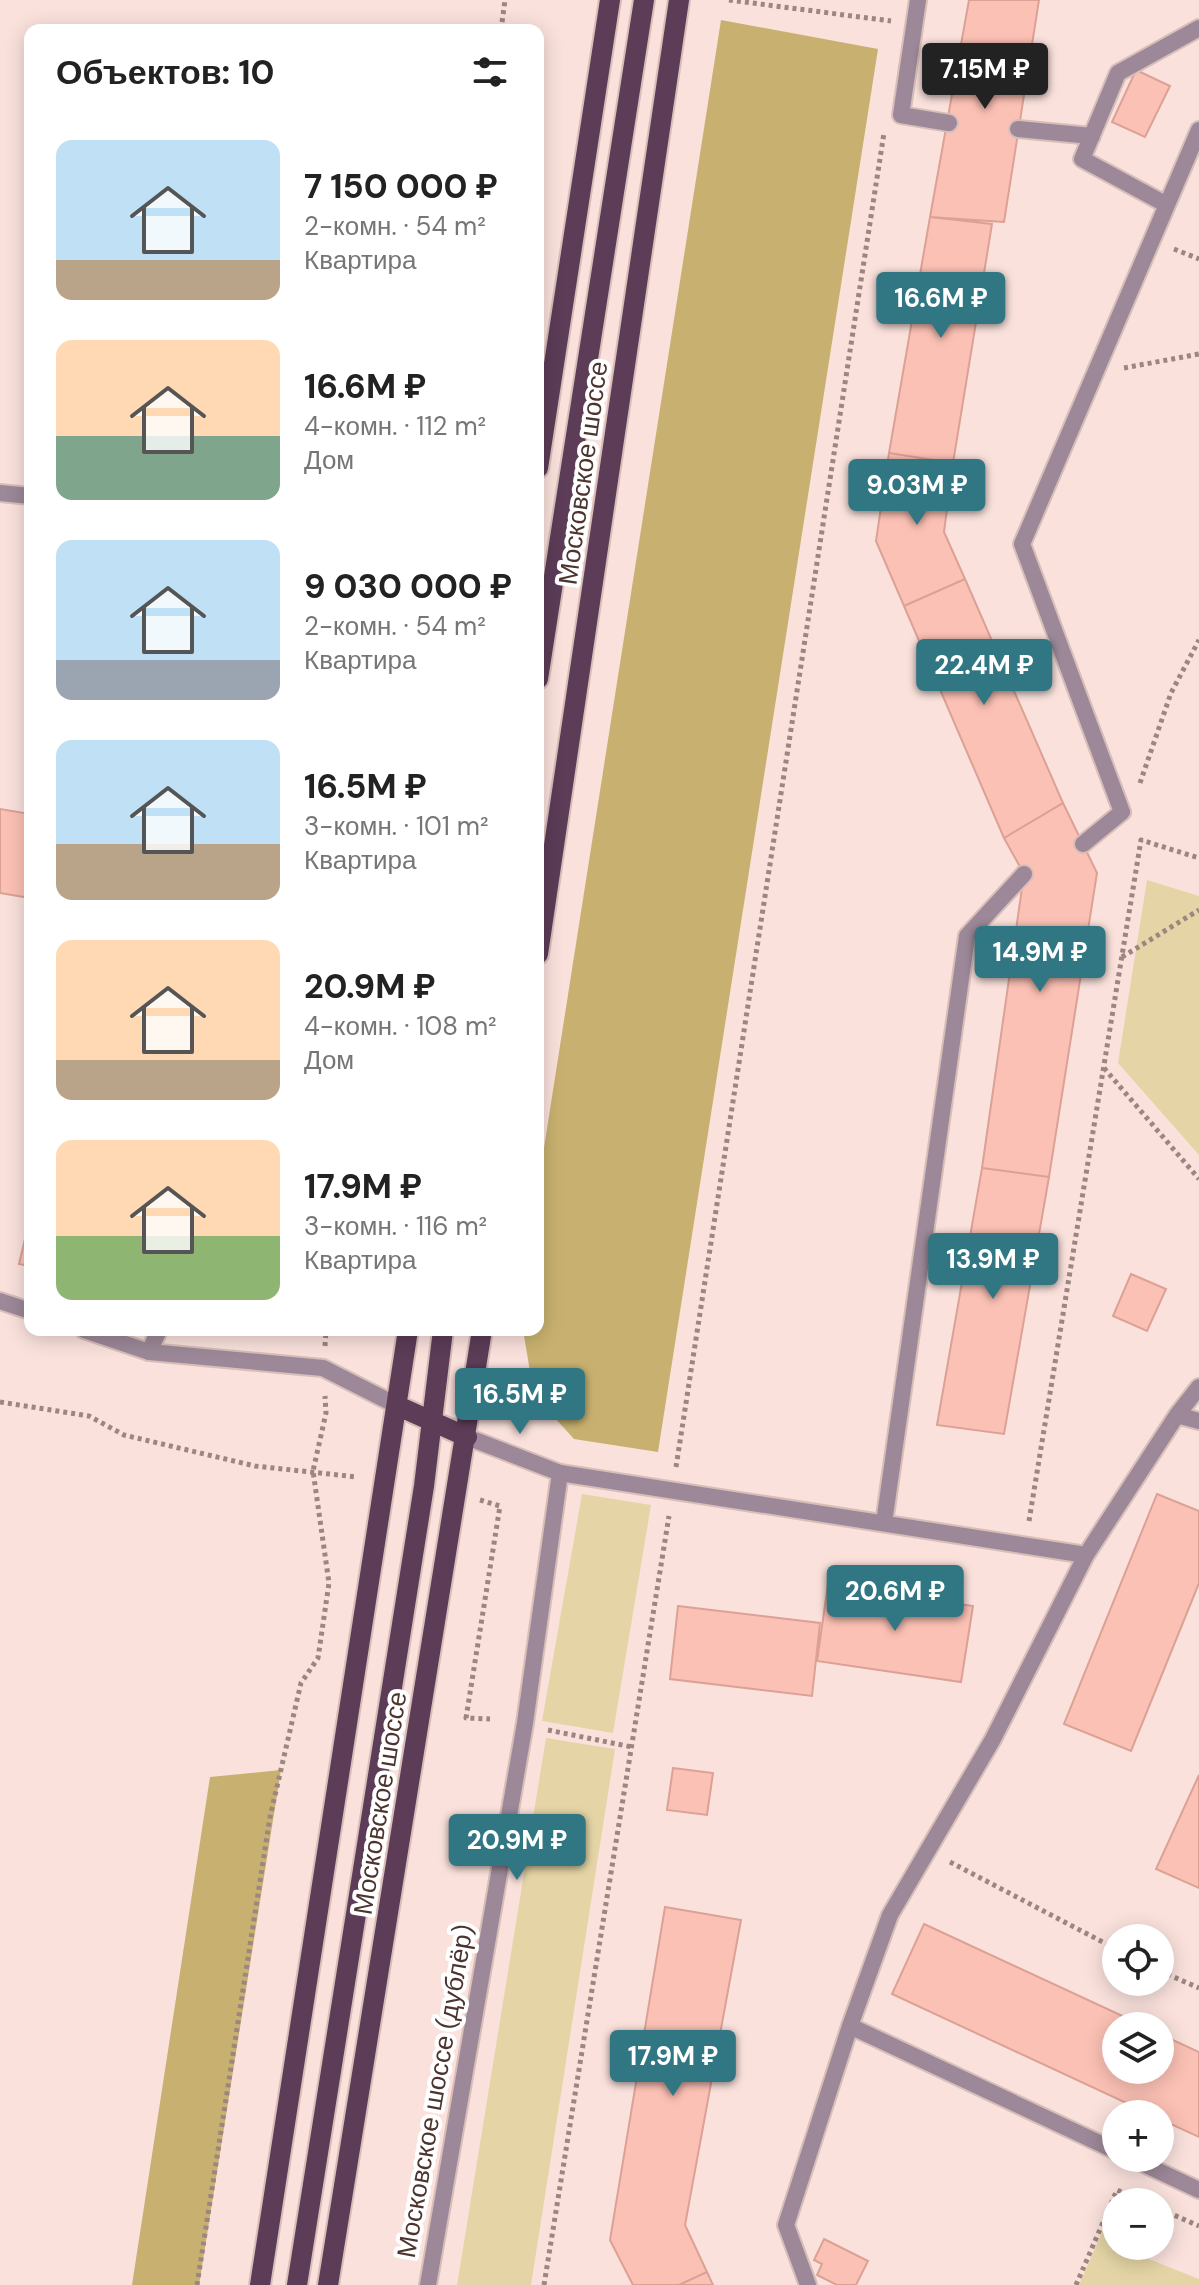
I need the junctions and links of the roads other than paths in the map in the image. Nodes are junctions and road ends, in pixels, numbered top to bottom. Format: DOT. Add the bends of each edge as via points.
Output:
graph roads {
  1 [pos="610,0"];
  2 [pos="644,0"];
  3 [pos="679,0"];
  4 [pos="918,0"];
  5 [pos="1199,28"];
  6 [pos="949,123"];
  7 [pos="1018,129"];
  8 [pos="1199,130"];
  9 [pos="1092,136"];
  10 [pos="1167,205"];
  11 [pos="544,429"];
  12 [pos="0,493"];
  13 [pos="24,495"];
  14 [pos="544,641"];
  15 [pos="1083,844"];
  16 [pos="1024,874"];
  17 [pos="544,913"];
  18 [pos="0,1301"];
  19 [pos="24,1309"];
  20 [pos="102,1336"];
  21 [pos="156,1336"];
  22 [pos="407,1336"];
  23 [pos="442,1336"];
  24 [pos="481,1336"];
  25 [pos="149,1352"];
  26 [pos="1199,1387"];
  27 [pos="398,1406"];
  28 [pos="1177,1415"];
  29 [pos="1199,1421"];
  30 [pos="431,1423"];
  31 [pos="467,1437"];
  32 [pos="560,1473"];
  33 [pos="884,1523"];
  34 [pos="1086,1555"];
  35 [pos="850,2026"];
  36 [pos="1102,2144"];
  37 [pos="1161,2172"];
  38 [pos="1199,2190"];
  39 [pos="260,2285"];
  40 [pos="297,2285"];
  41 [pos="328,2285"];
  42 [pos="428,2285"];
  43 [pos="808,2285"];
  1 -- 11 [label="main road, Московское шоссе"];
  2 -- 14 [label="main road, Московское шоссе"];
  3 -- 17 [label="main road, Московское шоссе"];
  4 -- 6 [label="street" via="901,115"];
  5 -- 9 [label="street" via="1118,73"];
  7 -- 9 [label="street"];
  8 -- 10 [label="street"];
  9 -- 10 [label="street" via="1082,159"];
  10 -- 15 [label="street" via="1022,544 1122,812"];
  12 -- 13 [label="street"];
  16 -- 33 [label="street" via="967,936"];
  18 -- 19 [label="street"];
  20 -- 25 [label="street"];
  21 -- 25 [label="street"];
  22 -- 27 [label="main road, Московское шоссе"];
  23 -- 30 [label="main road, Московское шоссе"];
  24 -- 31 [label="main road, Московское шоссе"];
  25 -- 27 [label="street" via="323,1368"];
  26 -- 28 [label="street"];
  27 -- 30 [label="main road"];
  27 -- 39 [label="main road, Московское шоссе"];
  28 -- 29 [label="street"];
  28 -- 34 [label="street"];
  30 -- 31 [label="main road"];
  30 -- 40 [label="main road, Московское шоссе"];
  31 -- 32 [label="street"];
  31 -- 41 [label="main road, Московское шоссе"];
  32 -- 33 [label="street"];
  32 -- 42 [label="street, Московское шоссе (дублёр)" via="525,1723"];
  33 -- 34 [label="street"];
  34 -- 35 [label="street" via="993,1739 890,1915"];
  35 -- 36 [label="street"];
  35 -- 43 [label="street" via="786,2225"];
  37 -- 38 [label="street"];
}
